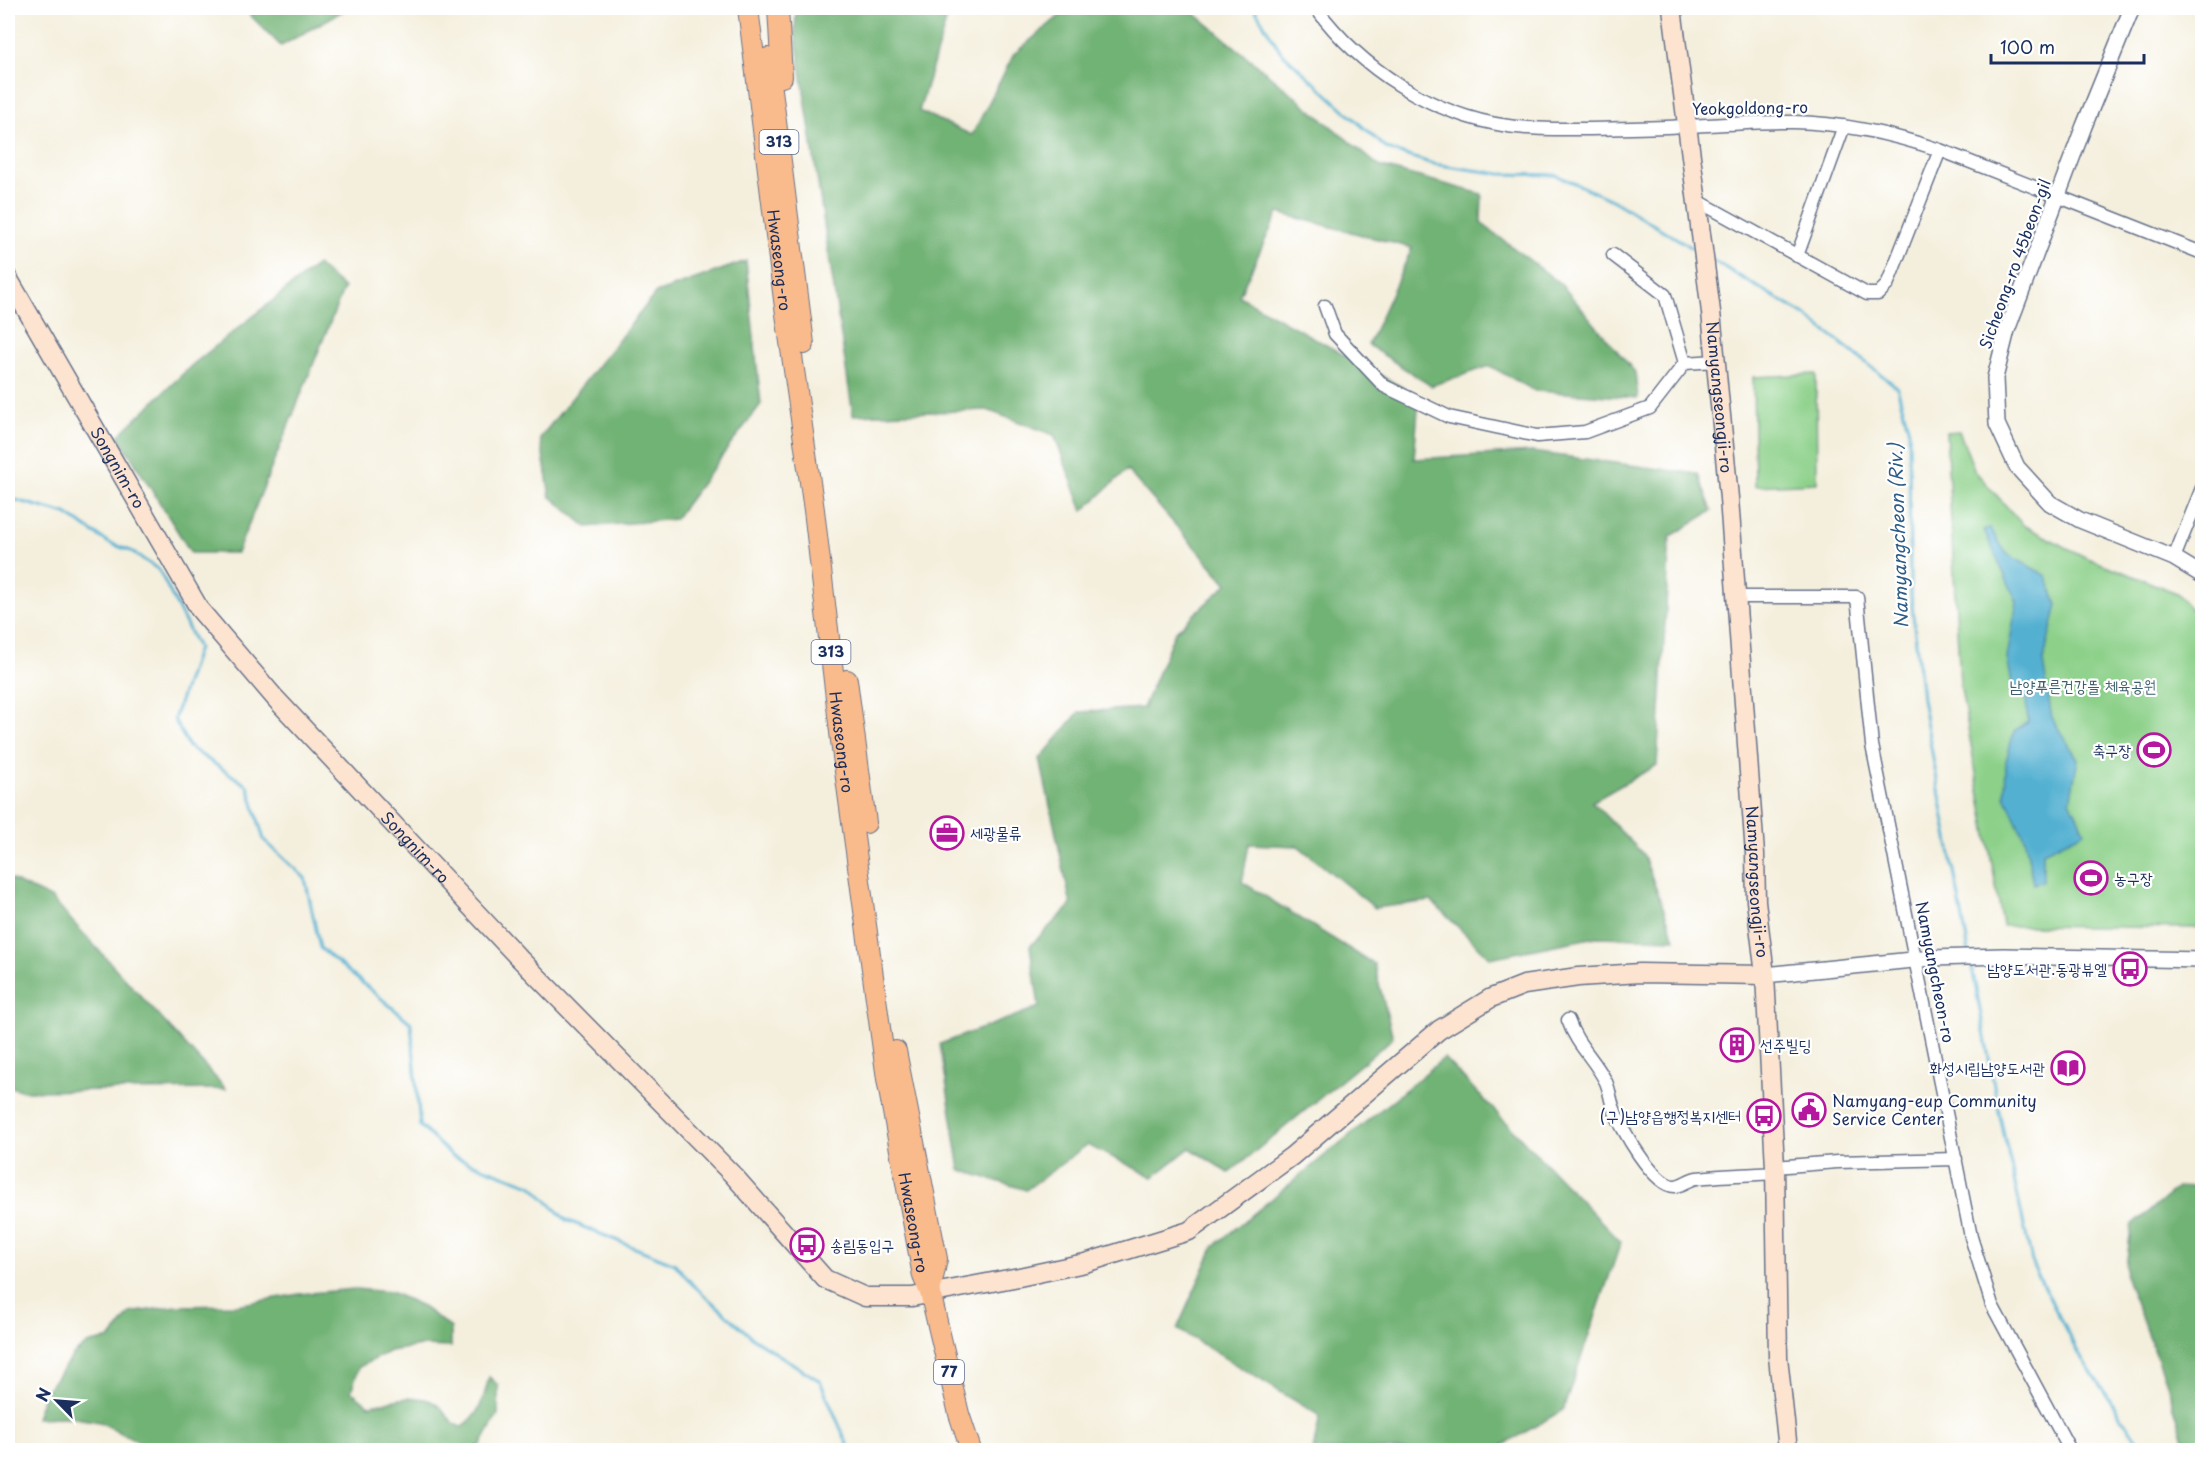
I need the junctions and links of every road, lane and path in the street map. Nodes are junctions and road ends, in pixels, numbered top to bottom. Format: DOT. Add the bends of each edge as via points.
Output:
graph roads {
  1 [pos="748,8"];
  2 [pos="760,8"];
  3 [pos="778,8"];
  4 [pos="1316,8"];
  5 [pos="1672,8"];
  6 [pos="2132,8"];
  7 [pos="1687,126"];
  8 [pos="1844,126"];
  9 [pos="1940,150"];
  10 [pos="2057,197"];
  11 [pos="1698,201"];
  12 [pos="2202,253"];
  13 [pos="1613,255"];
  14 [pos="1797,256"];
  15 [pos="795,277"];
  16 [pos="8,278"];
  17 [pos="1325,306"];
  18 [pos="1716,361"];
  19 [pos="1685,363"];
  20 [pos="2202,488"];
  21 [pos="2174,558"];
  22 [pos="2202,575"];
  23 [pos="1737,597"];
  24 [pos="1917,960"];
  25 [pos="2202,960"];
  26 [pos="1765,975"];
  27 [pos="1568,1020"];
  28 [pos="1956,1159"];
  29 [pos="1775,1170"];
  30 [pos="930,1293"];
  31 [pos="1784,1429"];
  32 [pos="971,1450"];
  33 [pos="1783,1450"];
  34 [pos="1788,1450"];
  35 [pos="2070,1450"];
  1 -- 30 [label="main road, Hwaseong-ro / 313" via="887,1079 923,1276"];
  2 -- 15 [label="main road, Hwaseong-ro / 313"];
  3 -- 15 [label="main road" via="784,116 796,196"];
  4 -- 7 [label="street, Yeokgoldong-ro" via="1349,47 1378,71 1426,100 1471,117 1538,129"];
  5 -- 7 [label="main road"];
  6 -- 10 [label="street, Sicheong-ro 45beon-gil"];
  7 -- 8 [label="street, Yeokgoldong-ro" via="1792,122"];
  7 -- 11 [label="main road"];
  8 -- 9 [label="street, Yeokgoldong-ro" via="1881,132"];
  8 -- 14 [label="street"];
  9 -- 10 [label="street, Yeokgoldong-ro"];
  9 -- 14 [label="street" via="1887,285 1878,294 1868,294"];
  10 -- 12 [label="street, Yeokgoldong-ro"];
  10 -- 21 [label="street, Sicheong-ro 45beon-gil" via="2007,330 1995,378 1997,424 2017,467 2050,503 2080,520"];
  11 -- 14 [label="street"];
  11 -- 18 [label="main road, Namyangseongji-ro"];
  13 -- 19 [label="street" via="1665,294"];
  15 -- 30 [label="main road, Hwaseong-ro / 313" via="896,1052 937,1259"];
  16 -- 30 [label="main road, Songnim-ro" via="200,610 275,698 517,956 734,1176 825,1279 865,1297"];
  17 -- 19 [label="street" via="1335,334 1384,386 1449,417 1537,436 1585,432 1650,408"];
  18 -- 19 [label="street"];
  18 -- 23 [label="main road, Namyangseongji-ro"];
  20 -- 21 [label="street"];
  21 -- 22 [label="street, Sicheong-ro 45beon-gil"];
  23 -- 24 [label="street, Namyangcheon-ro" via="1857,597 1872,745"];
  23 -- 26 [label="main road, Namyangseongji-ro" via="1756,901"];
  24 -- 25 [label="street" via="2003,956"];
  24 -- 26 [label="street"];
  24 -- 28 [label="street, Namyangcheon-ro"];
  26 -- 29 [label="main road, Namyangseongji-ro"];
  26 -- 30 [label="main road, Songnim-ro" via="1640,973 1524,985 1491,998 1439,1030 1292,1156 1189,1231 1085,1263"];
  27 -- 29 [label="street" via="1579,1045 1607,1084 1627,1138 1664,1183 1676,1186 1694,1178"];
  28 -- 29 [label="street" via="1837,1162"];
  28 -- 35 [label="street, Namyangcheon-ro" via="1971,1237 1992,1305"];
  29 -- 31 [label="main road, Namyangseongji-ro" via="1778,1357"];
  30 -- 32 [label="main road, Hwaseong-ro / 77"];
  31 -- 33 [label="street"];
  31 -- 34 [label="main road, Namyangseongji-ro"];
}
